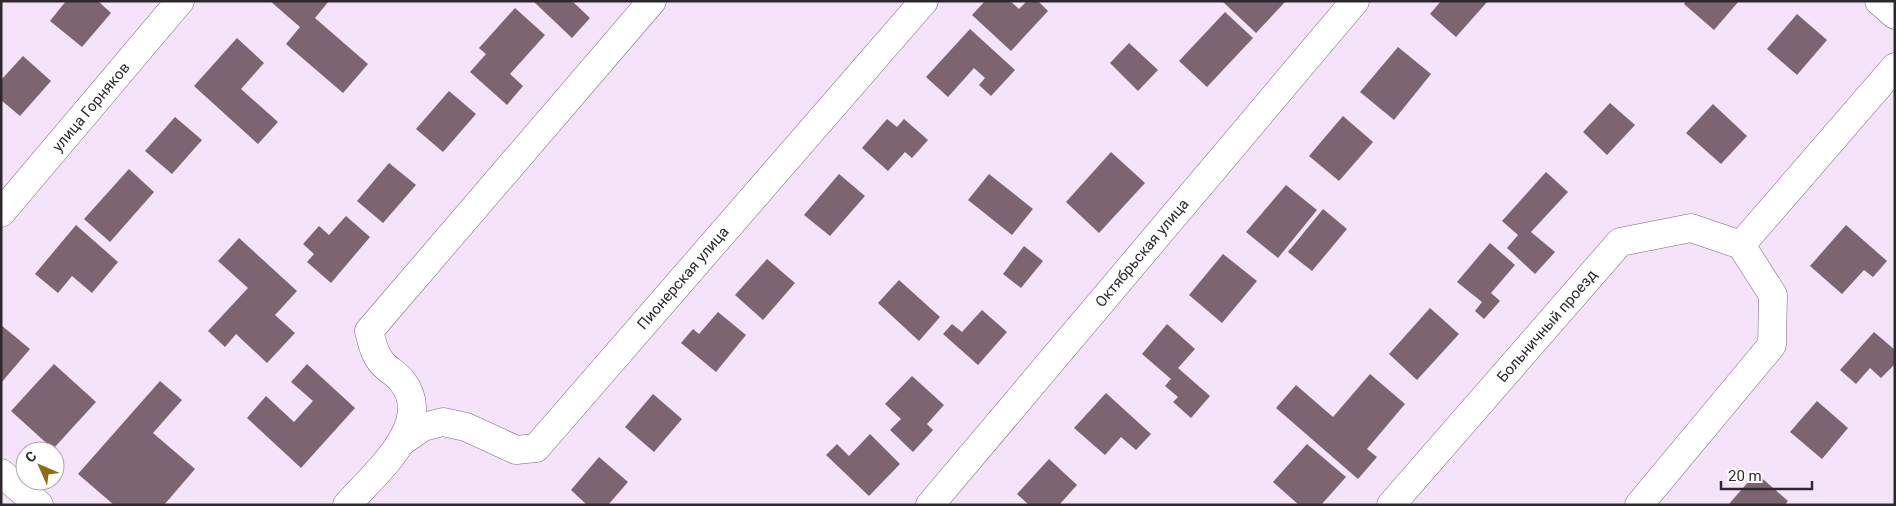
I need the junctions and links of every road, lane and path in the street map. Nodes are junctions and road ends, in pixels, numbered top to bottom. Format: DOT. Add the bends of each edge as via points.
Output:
graph roads {
  1 [pos="180,1"];
  2 [pos="652,1"];
  3 [pos="924,1"];
  4 [pos="1355,1"];
  5 [pos="1879,1"];
  6 [pos="1895,15"];
  7 [pos="1895,67"];
  8 [pos="1,213"];
  9 [pos="1742,245"];
  10 [pos="404,440"];
  11 [pos="1,473"];
  12 [pos="39,505"];
  13 [pos="347,505"];
  14 [pos="930,505"];
  15 [pos="1391,505"];
  16 [pos="1639,505"];
  1 -- 8 [label="street, улица Горняков"];
  2 -- 10 [label="street, Пионерская улица" via="369,331 372,346 381,362 402,380 412,396 412,412"];
  3 -- 10 [label="street, Пионерская улица" via="536,448 516,450 466,427 443,422 423,427"];
  4 -- 14 [label="street, Октябрьская улица"];
  5 -- 6 [label="street"];
  7 -- 9 [label="street"];
  9 -- 15 [label="street, Больничный проезд" via="1691,228 1620,242"];
  9 -- 16 [label="street" via="1773,294 1772,345"];
  10 -- 13 [label="street, Пионерская улица"];
  11 -- 12 [label="street"];
}
